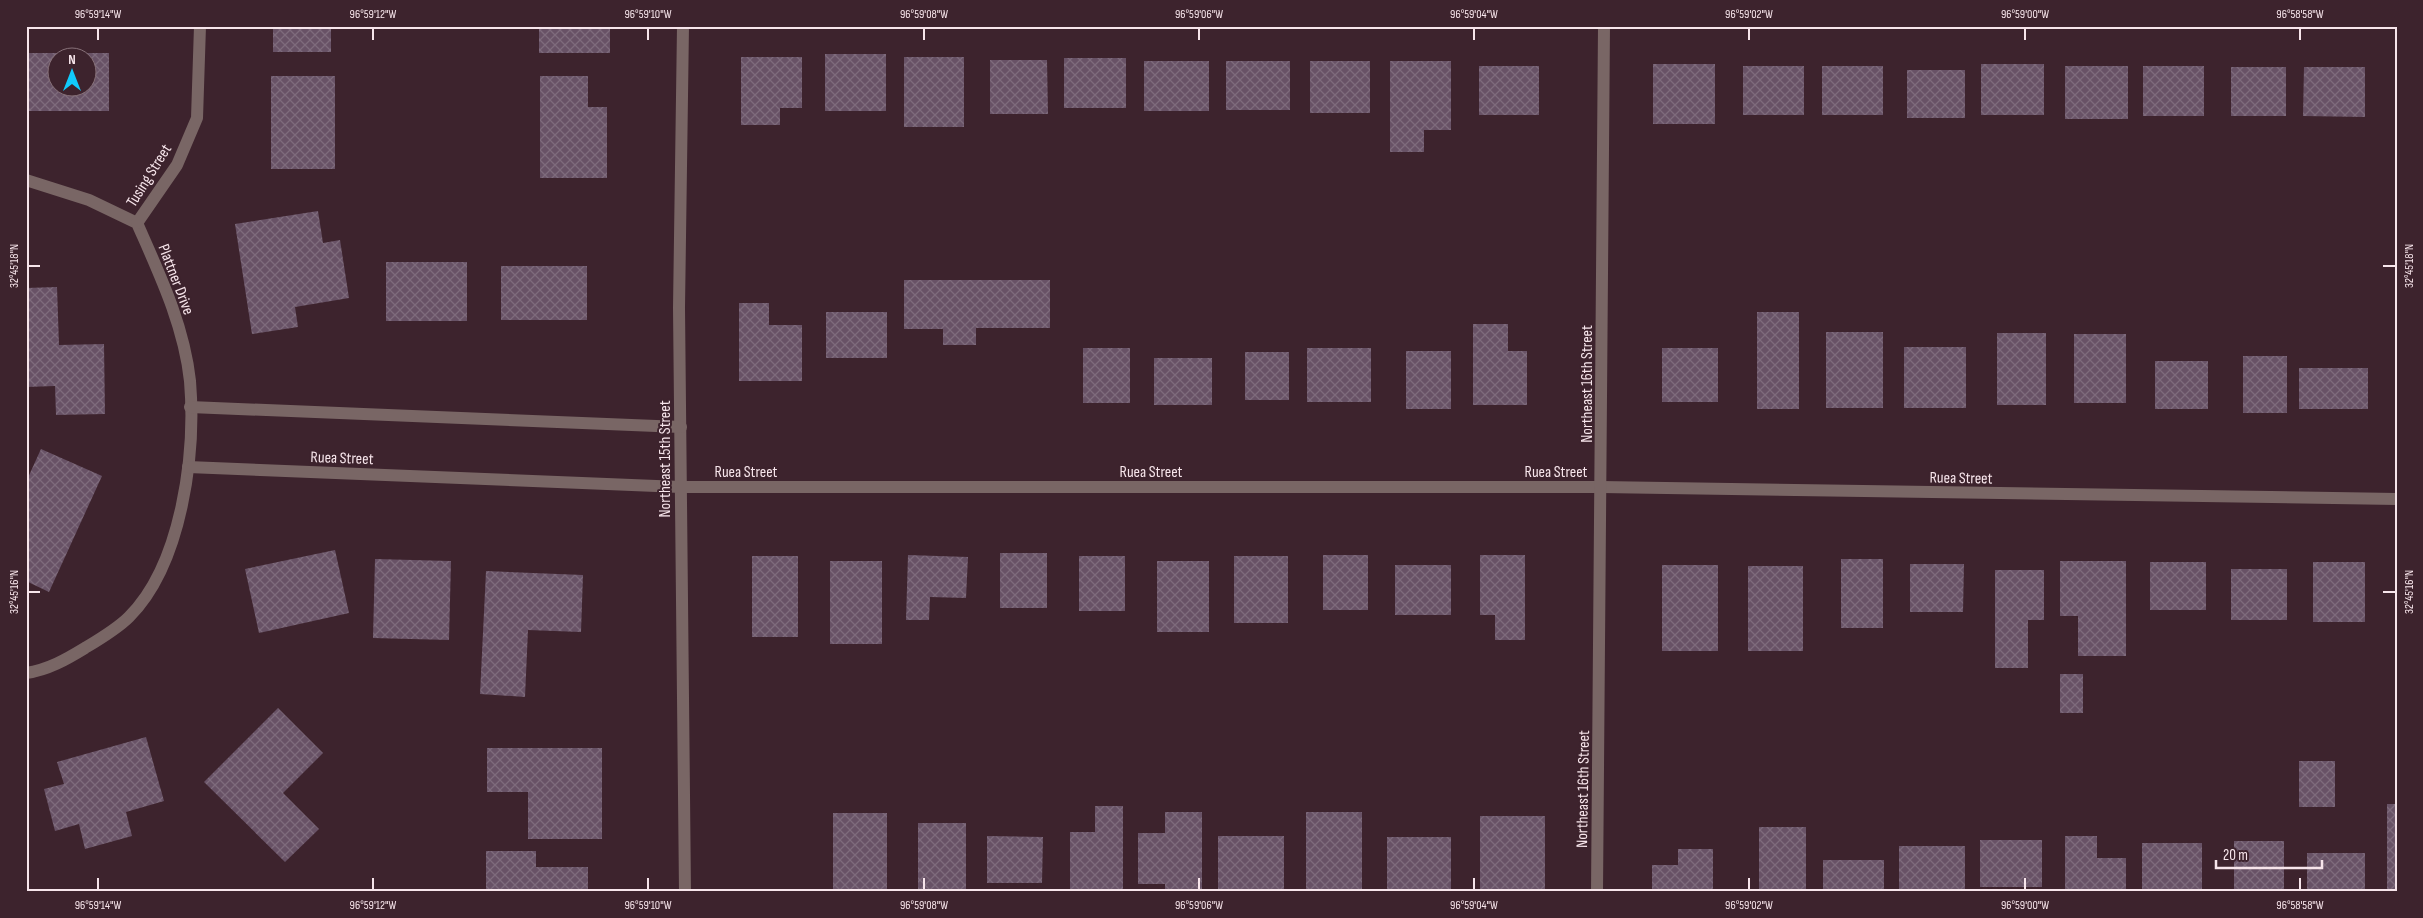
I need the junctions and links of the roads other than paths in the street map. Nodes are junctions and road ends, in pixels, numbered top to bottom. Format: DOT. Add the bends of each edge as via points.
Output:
graph roads {
  1 [pos="200,26"];
  2 [pos="683,26"];
  3 [pos="1604,26"];
  4 [pos="26,180"];
  5 [pos="138,223"];
  6 [pos="190,407"];
  7 [pos="681,427"];
  8 [pos="188,467"];
  9 [pos="680,487"];
  10 [pos="1601,487"];
  11 [pos="2397,499"];
  12 [pos="26,673"];
  13 [pos="685,892"];
  14 [pos="1597,892"];
  1 -- 5 [label="street, Tusing Street" via="197,118 177,165"];
  2 -- 7 [label="street, Northeast 15th Street" via="679,308"];
  3 -- 10 [label="street, Northeast 16th Street"];
  4 -- 5 [label="street" via="89,200"];
  5 -- 6 [label="street, Plattner Drive" via="168,293 179,331 190,380"];
  6 -- 7 [label="street"];
  6 -- 8 [label="street, Plattner Drive"];
  7 -- 9 [label="street, Northeast 15th Street"];
  8 -- 9 [label="street, Ruea Street"];
  8 -- 12 [label="street" via="174,538 146,597 128,618 88,646 51,666"];
  9 -- 10 [label="street, Ruea Street"];
  9 -- 13 [label="street, Northeast 15th Street"];
  10 -- 11 [label="street, Ruea Street"];
  10 -- 14 [label="street, Northeast 16th Street"];
}
